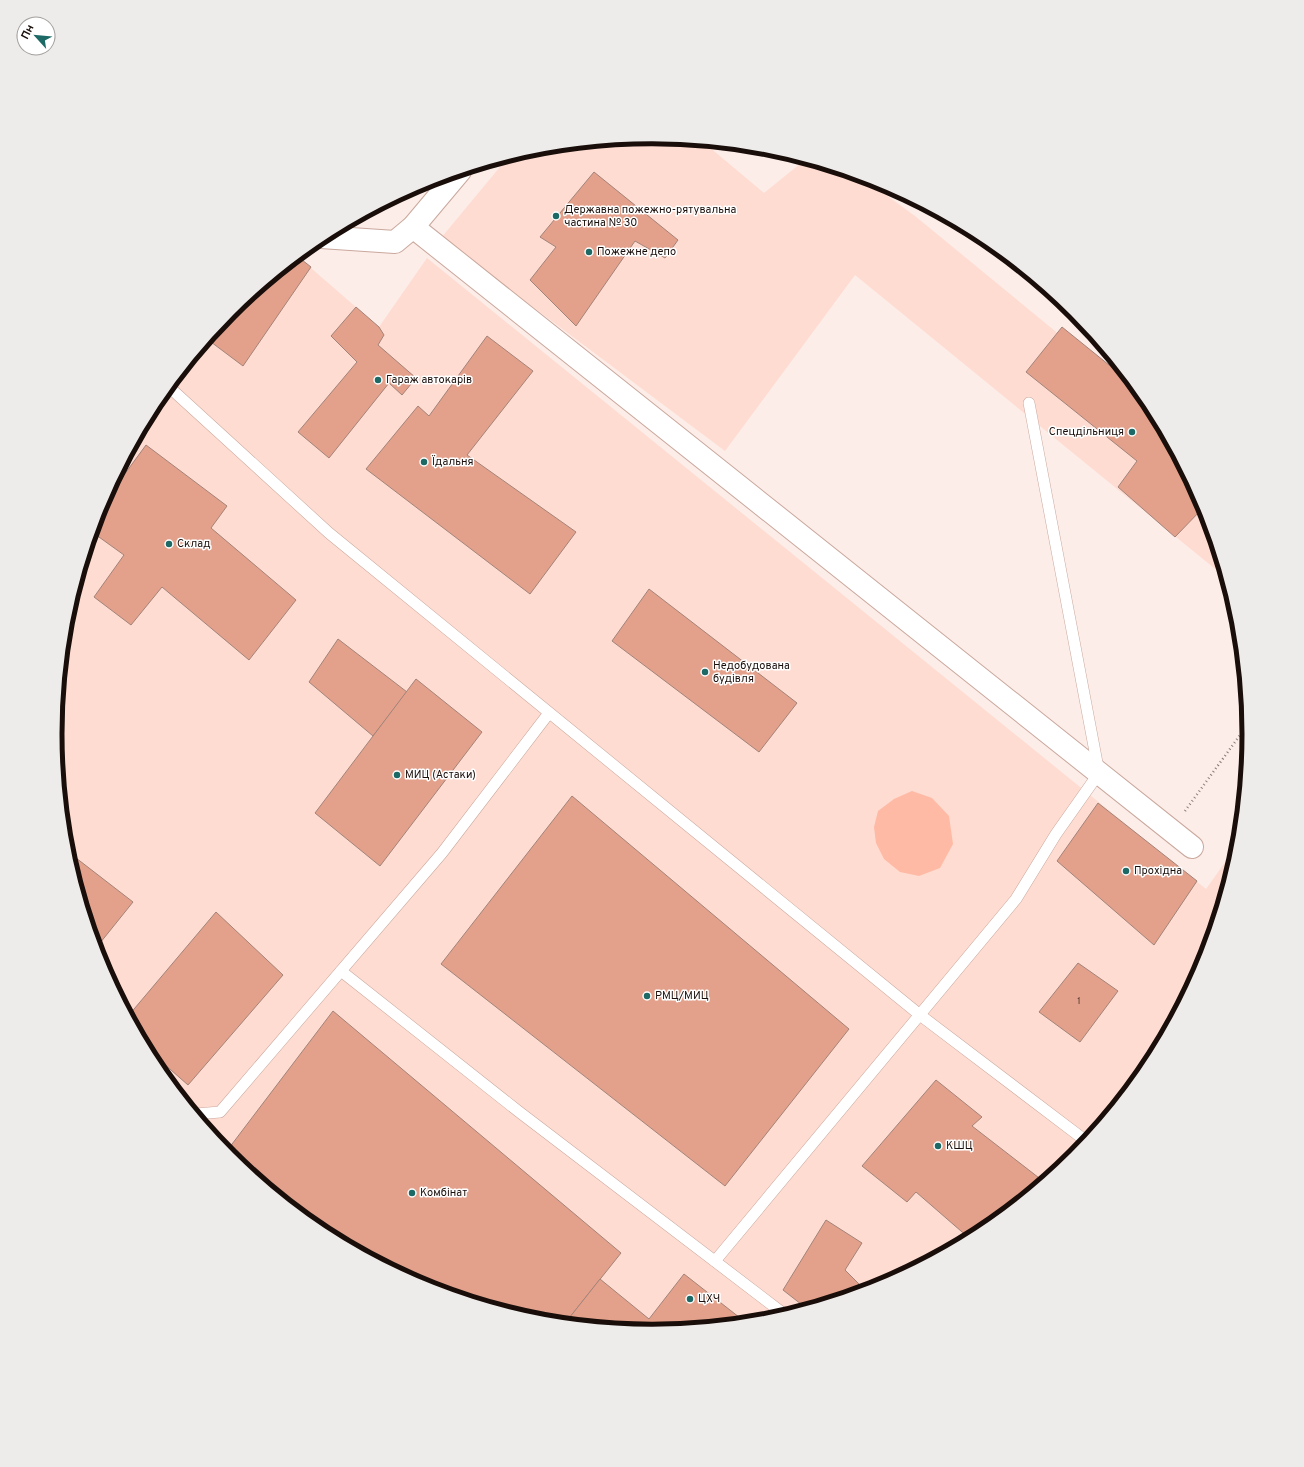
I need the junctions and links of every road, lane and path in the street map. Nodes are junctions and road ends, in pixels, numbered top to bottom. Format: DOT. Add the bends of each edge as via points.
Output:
graph roads {
  1 [pos="454,178"];
  2 [pos="413,227"];
  3 [pos="333,238"];
  4 [pos="172,390"];
  5 [pos="1030,403"];
  6 [pos="549,712"];
  7 [pos="1242,732"];
  8 [pos="1099,773"];
  9 [pos="1171,830"];
  10 [pos="1192,847"];
  11 [pos="341,971"];
  12 [pos="920,1015"];
  13 [pos="200,1114"];
  14 [pos="1082,1138"];
  15 [pos="714,1261"];
  16 [pos="778,1309"];
  1 -- 2 [label="street"];
  2 -- 3 [label="street" via="395,242"];
  2 -- 8 [label="street"];
  4 -- 6 [label="lane" via="329,533"];
  5 -- 8 [label="lane"];
  6 -- 11 [label="lane" via="442,853"];
  6 -- 12 [label="lane"];
  7 -- 9 [label="path"];
  8 -- 9 [label="street"];
  8 -- 12 [label="lane" via="1056,834 1016,899"];
  9 -- 10 [label="street"];
  11 -- 13 [label="lane" via="220,1112"];
  11 -- 15 [label="lane"];
  12 -- 14 [label="lane"];
  12 -- 15 [label="lane"];
  15 -- 16 [label="lane"];
}
